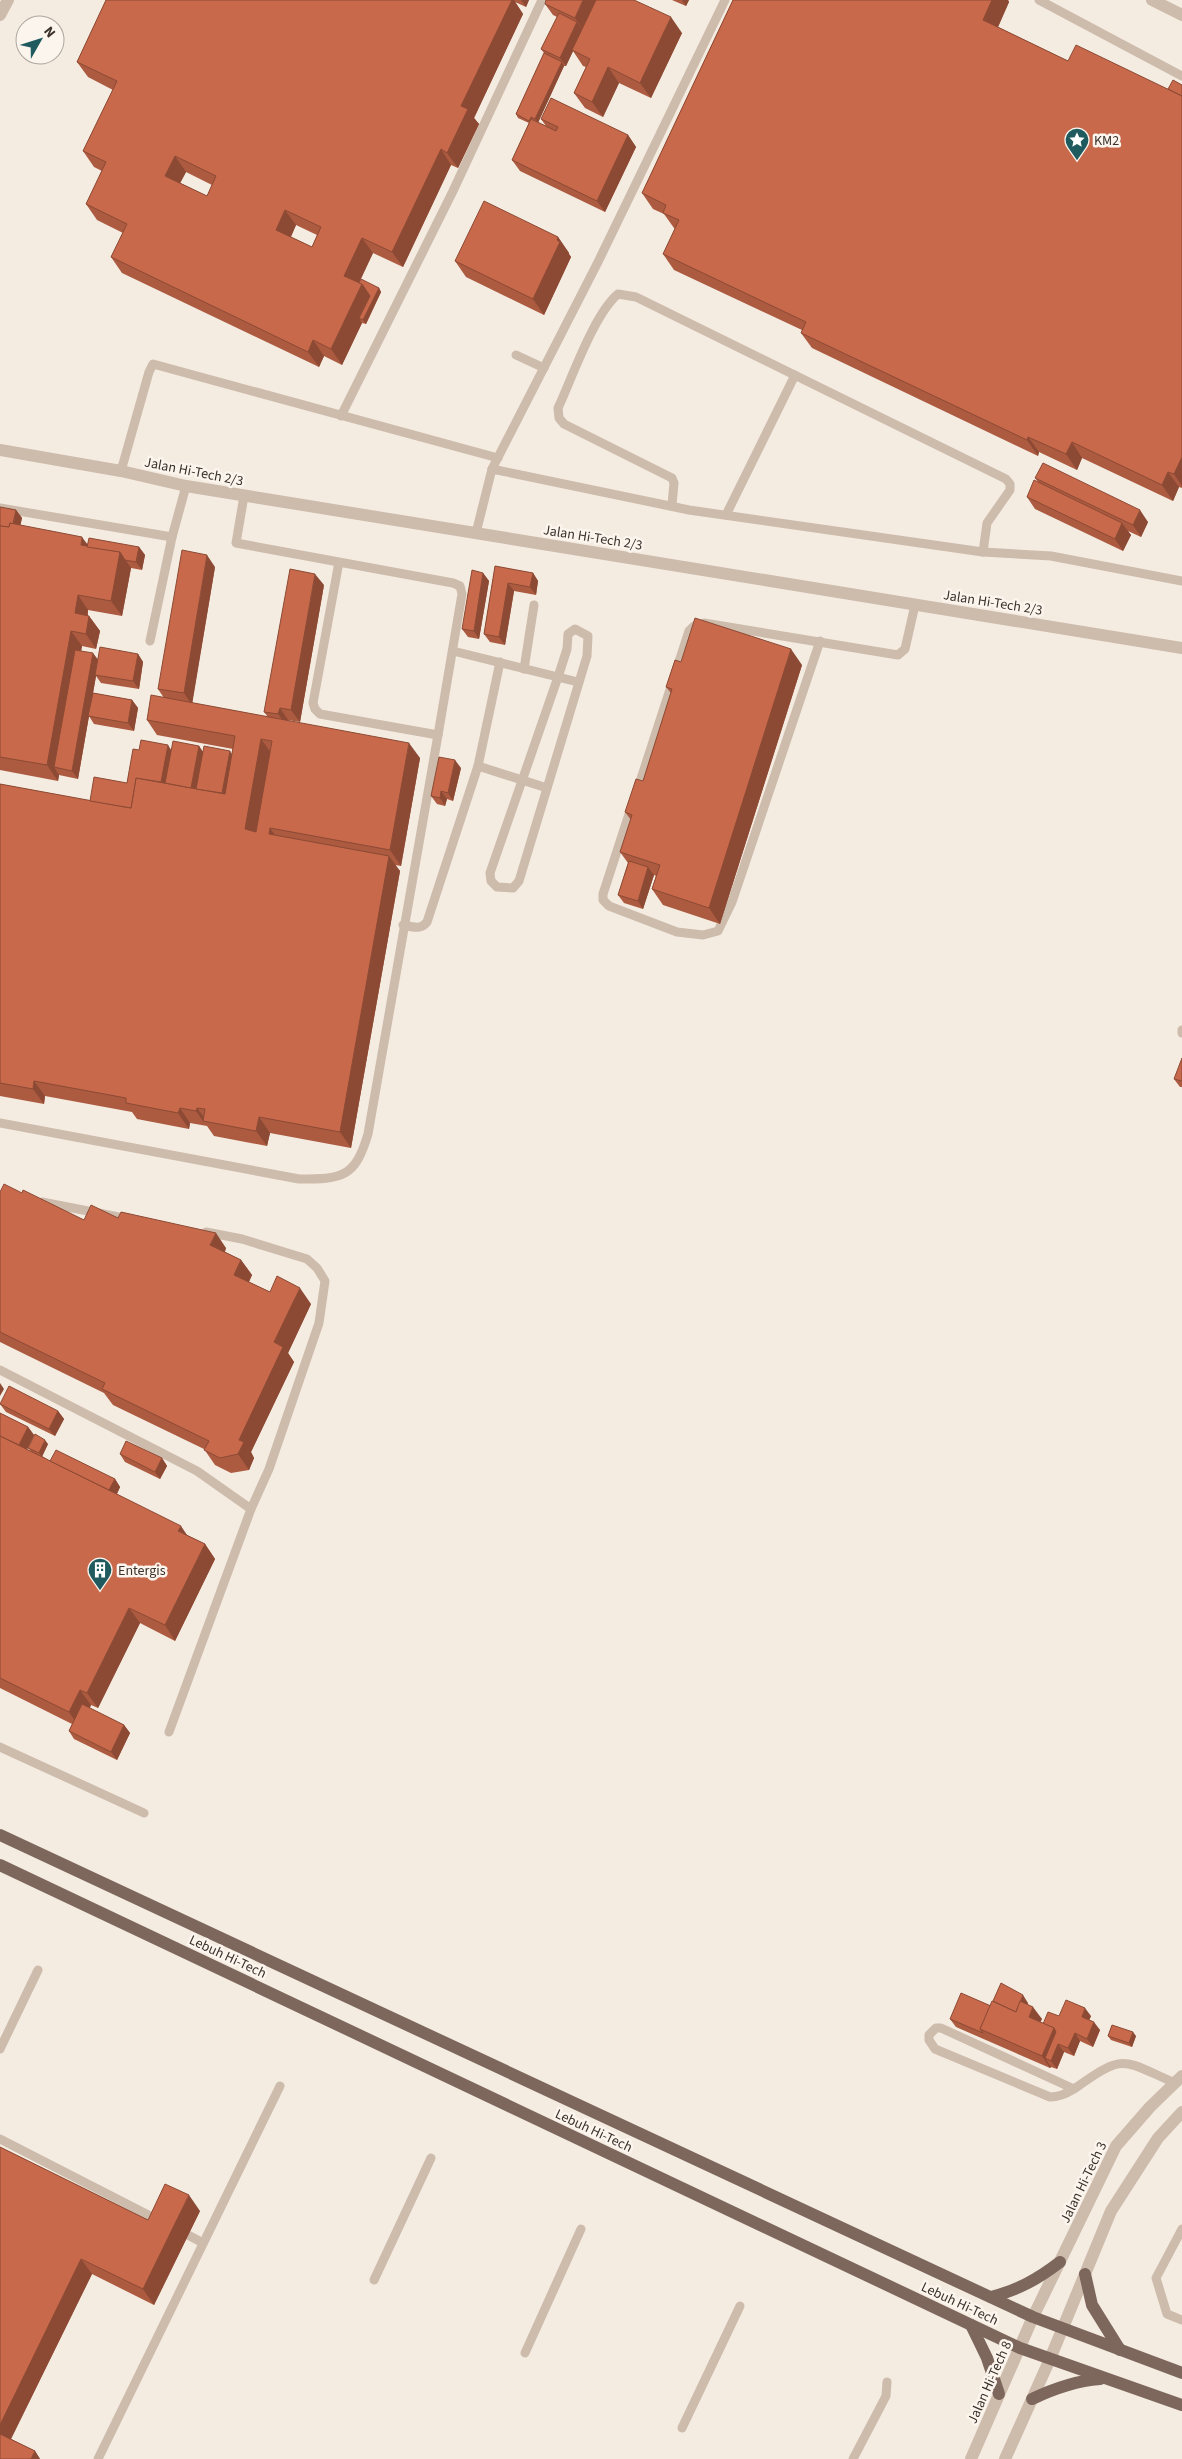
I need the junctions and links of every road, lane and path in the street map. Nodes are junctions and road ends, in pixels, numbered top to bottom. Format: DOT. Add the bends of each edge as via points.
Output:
graph roads {
  1 [pos="8,0"];
  2 [pos="542,0"];
  3 [pos="725,0"];
  4 [pos="1039,0"];
  5 [pos="1152,0"];
  6 [pos="0,15"];
  7 [pos="1182,15"];
  8 [pos="1182,76"];
  9 [pos="516,355"];
  10 [pos="544,368"];
  11 [pos="795,376"];
  12 [pos="341,416"];
  13 [pos="0,450"];
  14 [pos="498,458"];
  15 [pos="492,469"];
  16 [pos="121,471"];
  17 [pos="186,486"];
  18 [pos="244,496"];
  19 [pos="672,505"];
  20 [pos="0,508"];
  21 [pos="726,515"];
  22 [pos="476,533"];
  23 [pos="172,537"];
  24 [pos="983,552"];
  25 [pos="339,562"];
  26 [pos="1182,581"];
  27 [pos="534,605"];
  28 [pos="915,605"];
  29 [pos="150,641"];
  30 [pos="820,641"];
  31 [pos="1182,648"];
  32 [pos="453,650"];
  33 [pos="500,662"];
  34 [pos="524,669"];
  35 [pos="558,677"];
  36 [pos="578,682"];
  37 [pos="438,735"];
  38 [pos="478,766"];
  39 [pos="522,780"];
  40 [pos="546,788"];
  41 [pos="403,925"];
  42 [pos="0,1123"];
  43 [pos="37,1201"];
  44 [pos="139,1221"];
  45 [pos="195,1230"];
  46 [pos="0,1370"];
  47 [pos="251,1509"];
  48 [pos="168,1732"];
  49 [pos="0,1747"];
  50 [pos="144,1813"];
  51 [pos="0,1835"];
  52 [pos="0,1865"];
  53 [pos="38,1970"];
  54 [pos="0,2049"];
  55 [pos="1179,2080"];
  56 [pos="280,2086"];
  57 [pos="1074,2089"];
  58 [pos="1182,2112"];
  59 [pos="0,2139"];
  60 [pos="431,2158"];
  61 [pos="164,2223"];
  62 [pos="581,2229"];
  63 [pos="1182,2229"];
  64 [pos="188,2235"];
  65 [pos="203,2243"];
  66 [pos="1060,2262"];
  67 [pos="1086,2274"];
  68 [pos="374,2280"];
  69 [pos="991,2297"];
  70 [pos="740,2306"];
  71 [pos="1033,2317"];
  72 [pos="1182,2320"];
  73 [pos="971,2324"];
  74 [pos="1062,2329"];
  75 [pos="1020,2348"];
  76 [pos="1120,2350"];
  77 [pos="525,2352"];
  78 [pos="1050,2359"];
  79 [pos="1182,2373"];
  80 [pos="1105,2378"];
  81 [pos="887,2382"];
  82 [pos="999,2394"];
  83 [pos="1032,2398"];
  84 [pos="1182,2405"];
  85 [pos="682,2428"];
  86 [pos="98,2459"];
  87 [pos="853,2459"];
  88 [pos="971,2459"];
  89 [pos="1005,2459"];
  1 -- 6 [label="street"];
  2 -- 12 [label="lane" via="453,191"];
  3 -- 10 [label="lane"];
  4 -- 8 [label="lane"];
  5 -- 7 [label="street"];
  9 -- 10 [label="lane"];
  10 -- 14 [label="lane"];
  11 -- 19 [label="lane" via="636,297 618,294 609,302 558,408 558,418 564,424 672,478"];
  11 -- 21 [label="lane"];
  11 -- 24 [label="lane" via="1006,478 1010,490 988,524"];
  12 -- 14 [label="lane"];
  12 -- 16 [label="lane" via="153,364"];
  13 -- 16 [label="street, Jalan Hi-Tech 2/3"];
  14 -- 15 [label="lane"];
  15 -- 19 [label="lane"];
  15 -- 22 [label="lane"];
  16 -- 17 [label="street, Jalan Hi-Tech 2/3"];
  17 -- 18 [label="street, Jalan Hi-Tech 2/3"];
  17 -- 23 [label="lane"];
  18 -- 22 [label="street, Jalan Hi-Tech 2/3"];
  18 -- 25 [label="lane" via="236,543"];
  19 -- 21 [label="lane"];
  20 -- 23 [label="lane"];
  21 -- 24 [label="lane"];
  22 -- 28 [label="street, Jalan Hi-Tech 2/3"];
  23 -- 29 [label="lane"];
  24 -- 26 [label="lane" via="1051,556"];
  25 -- 32 [label="lane" via="460,586 462,594"];
  25 -- 37 [label="lane" via="313,703 315,709 320,714"];
  27 -- 34 [label="lane"];
  28 -- 30 [label="lane" via="905,649 898,655"];
  28 -- 31 [label="street, Jalan Hi-Tech 2/3"];
  30 -- 30 [label="lane" via="732,902 718,931 703,935 677,932 609,906 602,894 690,631 704,623"];
  32 -- 33 [label="lane"];
  32 -- 37 [label="lane"];
  33 -- 34 [label="lane"];
  33 -- 38 [label="lane"];
  34 -- 35 [label="lane"];
  35 -- 36 [label="lane"];
  35 -- 36 [label="lane" via="567,650 568,634 575,629 588,636 587,656"];
  35 -- 39 [label="lane"];
  36 -- 40 [label="lane"];
  37 -- 41 [label="lane"];
  38 -- 39 [label="lane"];
  38 -- 41 [label="lane" via="427,922 418,928"];
  39 -- 40 [label="lane"];
  39 -- 40 [label="lane" via="490,873 491,881 498,886 513,888 519,881"];
  41 -- 42 [label="lane" via="368,1134 362,1155 350,1169 334,1179 300,1179"];
  43 -- 44 [label="lane"];
  45 -- 47 [label="lane" via="242,1238 307,1259 325,1281 319,1323 269,1469"];
  46 -- 47 [label="lane" via="197,1471"];
  47 -- 48 [label="lane"];
  49 -- 50 [label="lane"];
  51 -- 69 [label="main road, Lebuh Hi-Tech"];
  52 -- 73 [label="main road, Lebuh Hi-Tech"];
  53 -- 54 [label="lane"];
  55 -- 57 [label="lane" via="1127,2062 1118,2062 1108,2065"];
  55 -- 66 [label="street, Jalan Hi-Tech 3" via="1116,2146"];
  56 -- 65 [label="lane"];
  57 -- 57 [label="lane" via="1050,2097 935,2049 930,2044 929,2035 936,2028 941,2028"];
  58 -- 67 [label="street" via="1158,2138 1111,2211"];
  59 -- 61 [label="lane"];
  60 -- 68 [label="lane"];
  62 -- 77 [label="lane"];
  63 -- 72 [label="lane" via="1156,2278 1166,2314"];
  64 -- 65 [label="lane"];
  65 -- 86 [label="lane"];
  66 -- 69 [label="main road" via="1015,2291"];
  66 -- 71 [label="street, Jalan Hi-Tech 3"];
  67 -- 74 [label="street"];
  67 -- 76 [label="main road" via="1092,2305"];
  69 -- 71 [label="main road, Lebuh Hi-Tech"];
  70 -- 85 [label="lane"];
  71 -- 74 [label="main road, Lebuh Hi-Tech"];
  71 -- 75 [label="street, Jalan Hi-Tech 8"];
  73 -- 75 [label="main road, Lebuh Hi-Tech"];
  73 -- 82 [label="main road" via="988,2358"];
  74 -- 76 [label="main road, Lebuh Hi-Tech"];
  74 -- 78 [label="street"];
  75 -- 78 [label="main road, Lebuh Hi-Tech"];
  75 -- 82 [label="street, Jalan Hi-Tech 8"];
  76 -- 79 [label="main road, Lebuh Hi-Tech"];
  78 -- 80 [label="main road, Lebuh Hi-Tech"];
  78 -- 83 [label="street"];
  80 -- 83 [label="main road" via="1080,2380"];
  80 -- 84 [label="main road, Lebuh Hi-Tech"];
  81 -- 87 [label="lane" via="886,2396"];
  82 -- 88 [label="street, Jalan Hi-Tech 8"];
  83 -- 89 [label="street"];
}
